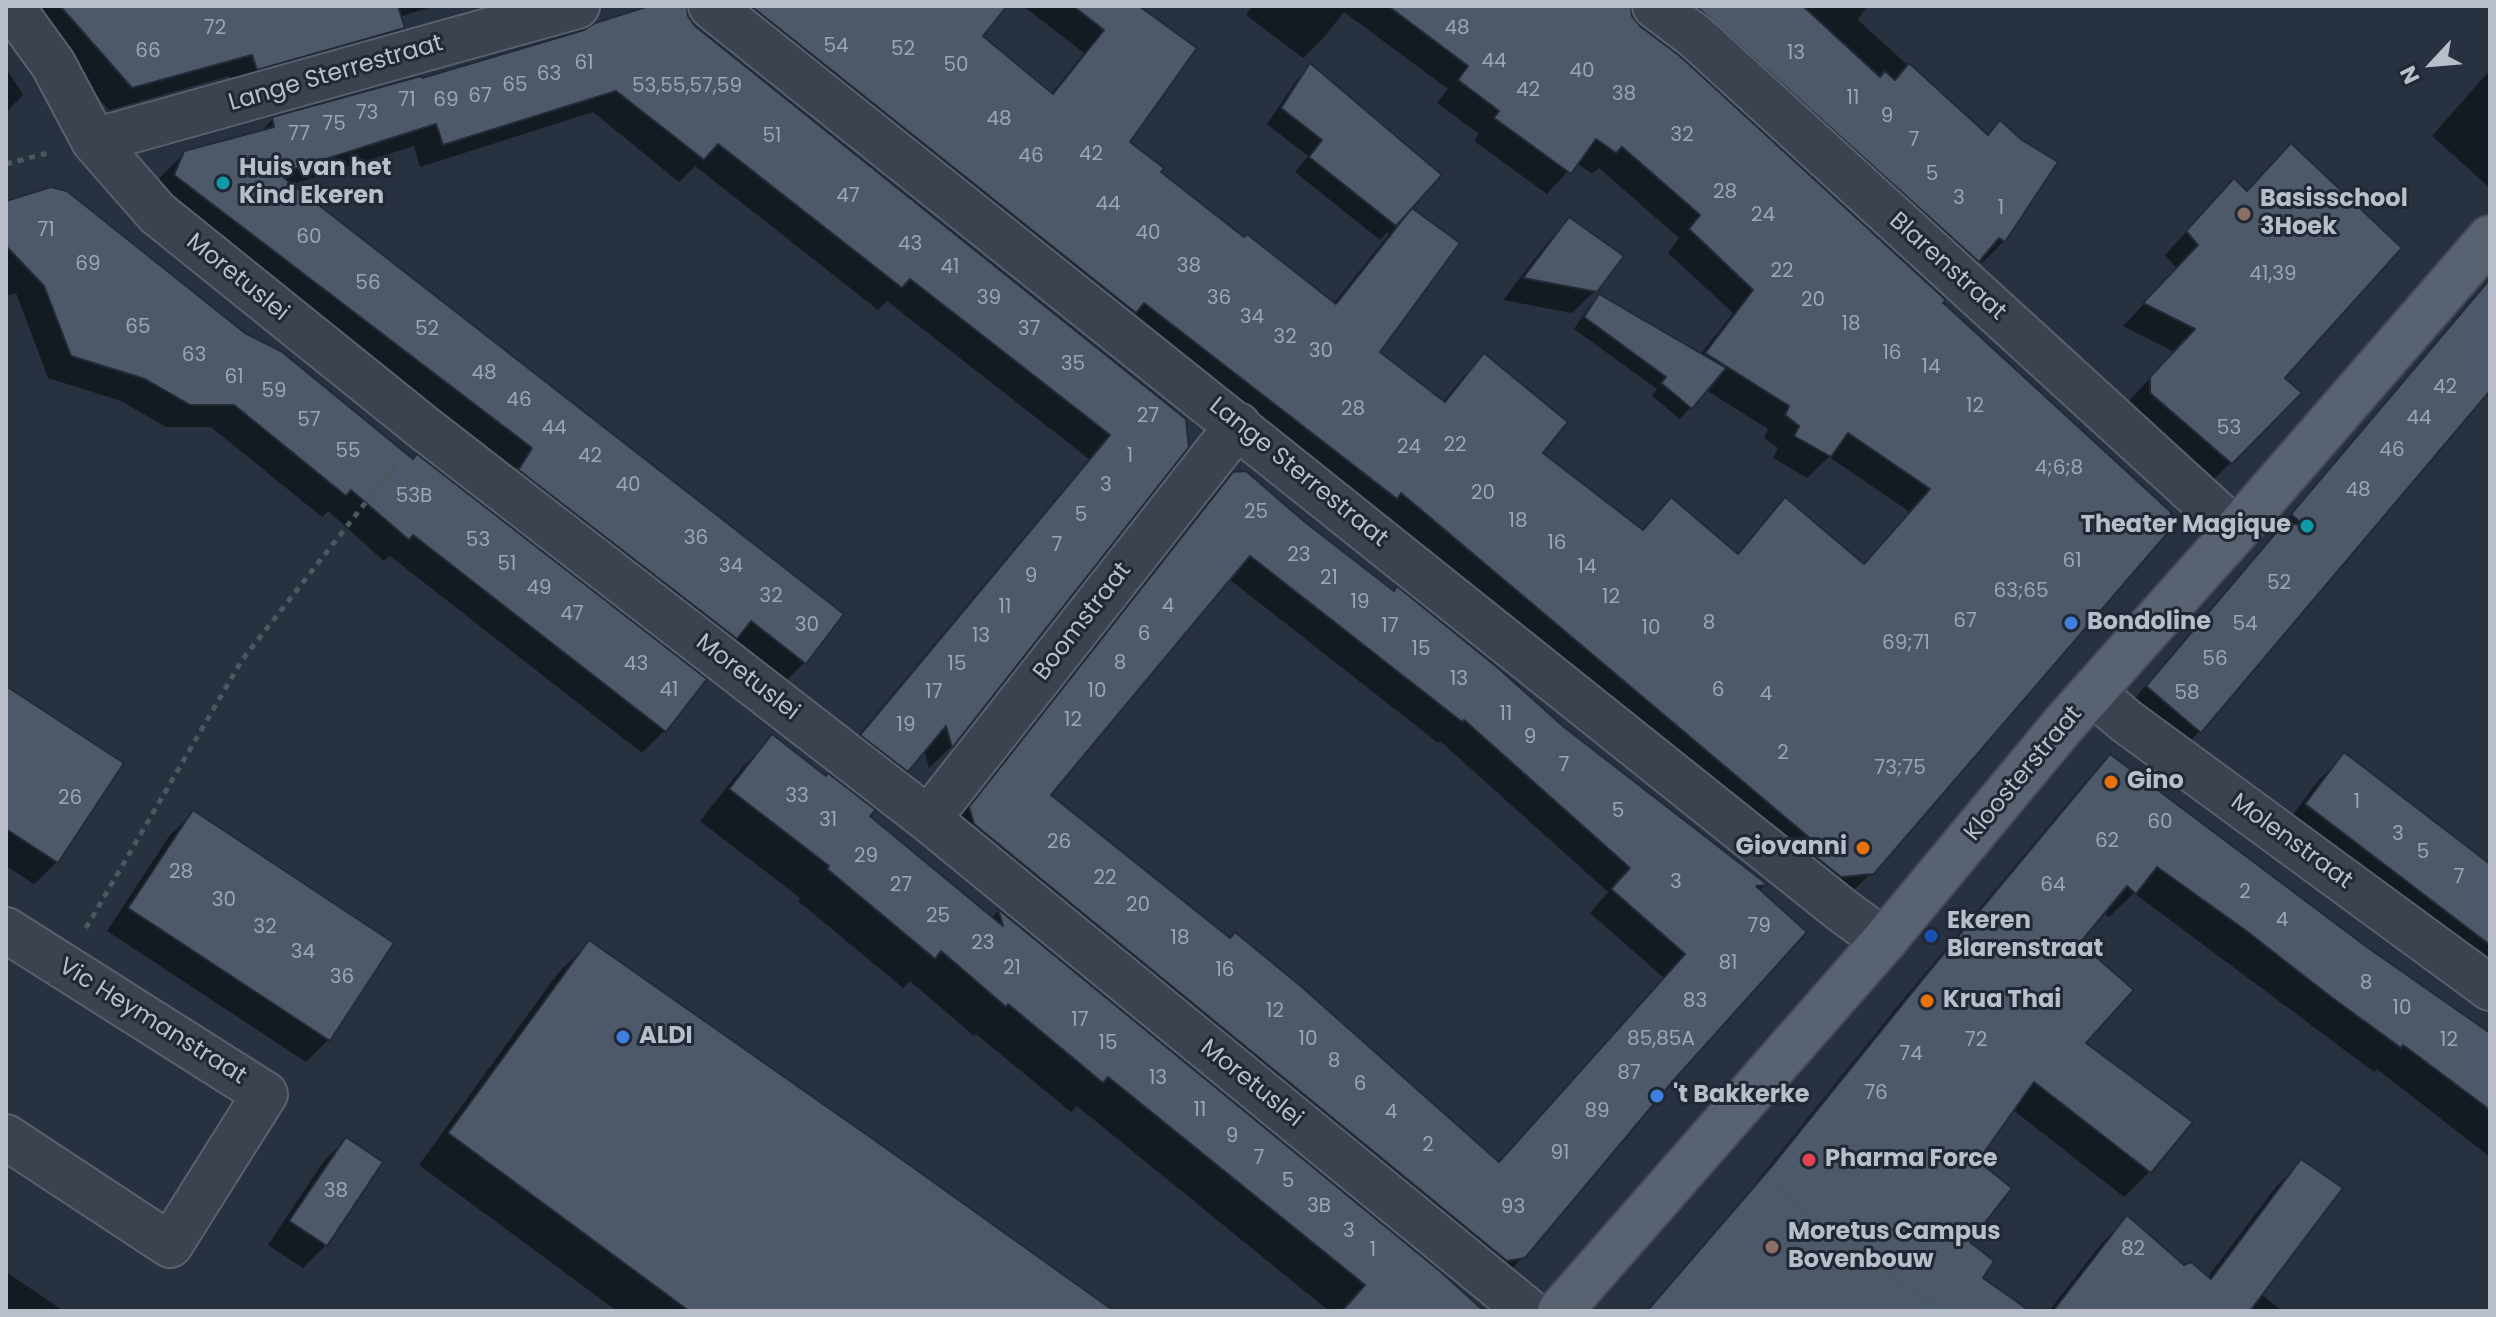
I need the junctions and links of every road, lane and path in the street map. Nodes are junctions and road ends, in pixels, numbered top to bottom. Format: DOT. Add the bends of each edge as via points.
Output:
graph roads {
  1 [pos="11,6"];
  2 [pos="577,6"];
  3 [pos="711,6"];
  4 [pos="1655,6"];
  5 [pos="94,141"];
  6 [pos="2490,238"];
  7 [pos="1238,425"];
  8 [pos="424,428"];
  9 [pos="2236,531"];
  10 [pos="2093,693"];
  11 [pos="928,819"];
  12 [pos="6,930"];
  13 [pos="1884,941"];
  14 [pos="64,967"];
  15 [pos="2490,988"];
  16 [pos="6,1137"];
  17 [pos="1765,1180"];
  18 [pos="1528,1311"];
  19 [pos="1560,1311"];
  20 [pos="1940,1311"];
  1 -- 5 [label="street, Moretuslei" via="53,64"];
  2 -- 5 [label="street, Lange Sterrestraat"];
  3 -- 7 [label="street, Lange Sterrestraat"];
  4 -- 9 [label="street, Blarenstraat" via="1696,37"];
  5 -- 8 [label="street, Moretuslei" via="157,213"];
  6 -- 9 [label="main road, Kloosterstraat"];
  7 -- 11 [label="street, Boomstraat"];
  7 -- 13 [label="street, Lange Sterrestraat"];
  8 -- 11 [label="street, Moretuslei"];
  8 -- 14 [label="path" via="242,660"];
  9 -- 10 [label="main road, Kloosterstraat"];
  10 -- 13 [label="main road, Kloosterstraat"];
  10 -- 15 [label="street, Molenstraat"];
  11 -- 18 [label="street, Moretuslei"];
  12 -- 14 [label="street, Vic Heymanstraat"];
  13 -- 19 [label="main road, Kloosterstraat"];
  14 -- 16 [label="street, Vic Heymanstraat" via="265,1094 170,1245"];
  17 -- 20 [label="path"];
}
